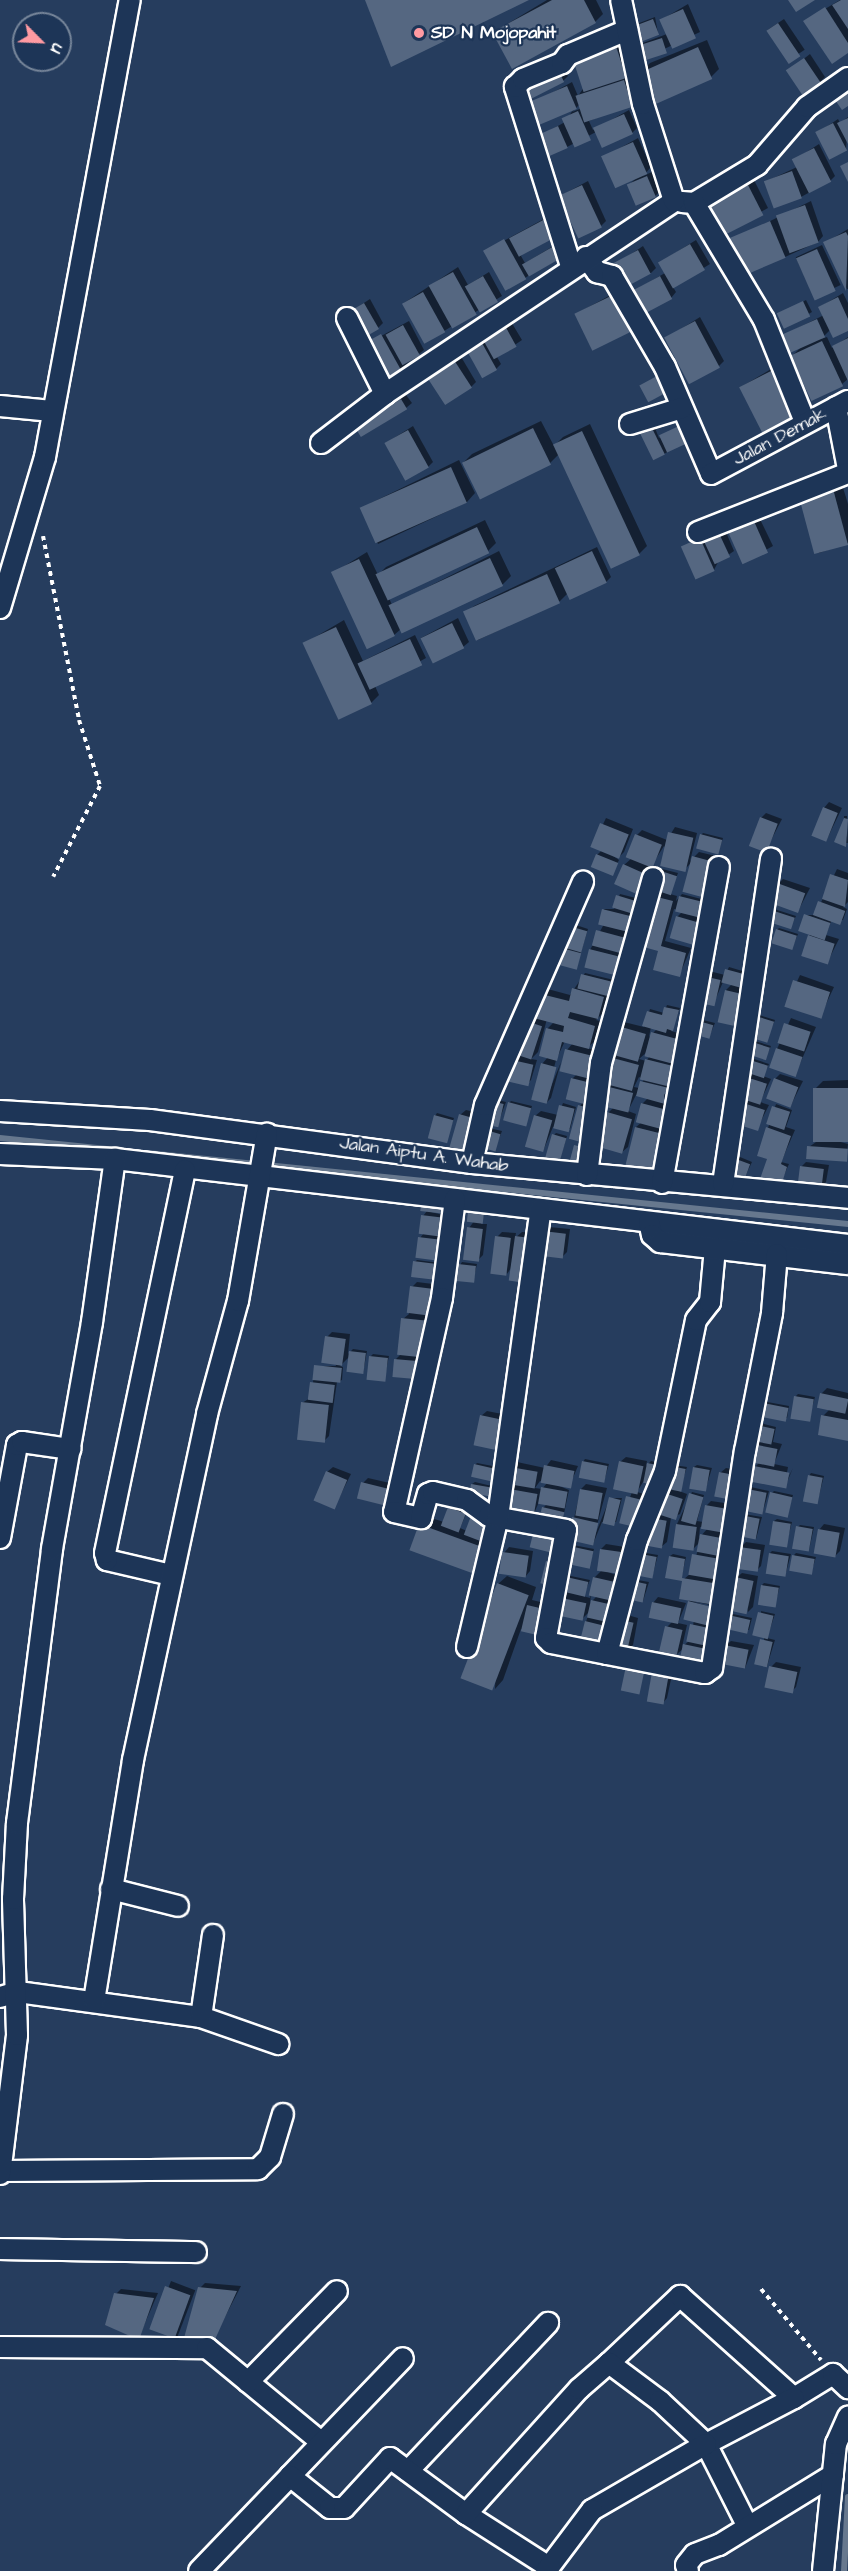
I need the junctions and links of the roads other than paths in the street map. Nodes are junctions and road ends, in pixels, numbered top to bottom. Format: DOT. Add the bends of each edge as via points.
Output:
graph roads {
  1 [pos="130,0"];
  2 [pos="621,0"];
  3 [pos="627,30"];
  4 [pos="848,78"];
  5 [pos="684,202"];
  6 [pos="579,262"];
  7 [pos="347,318"];
  8 [pos="385,394"];
  9 [pos="842,404"];
  10 [pos="0,406"];
  11 [pos="682,408"];
  12 [pos="52,411"];
  13 [pos="805,422"];
  14 [pos="630,424"];
  15 [pos="321,443"];
  16 [pos="848,471"];
  17 [pos="698,532"];
  18 [pos="0,608"];
  19 [pos="771,859"];
  20 [pos="719,867"];
  21 [pos="653,878"];
  22 [pos="584,882"];
  23 [pos="0,1111"];
  24 [pos="266,1135"];
  25 [pos="0,1154"];
  26 [pos="115,1159"];
  27 [pos="472,1163"];
  28 [pos="185,1170"];
  29 [pos="261,1172"];
  30 [pos="587,1175"];
  31 [pos="662,1183"];
  32 [pos="723,1184"];
  33 [pos="848,1198"];
  34 [pos="455,1199"];
  35 [pos="541,1209"];
  36 [pos="650,1222"];
  37 [pos="848,1245"];
  38 [pos="715,1248"];
  39 [pos="777,1254"];
  40 [pos="848,1264"];
  41 [pos="70,1449"];
  42 [pos="498,1517"];
  43 [pos="0,1538"];
  44 [pos="171,1575"];
  45 [pos="467,1647"];
  46 [pos="607,1654"];
  47 [pos="111,1889"];
  48 [pos="178,1906"];
  49 [pos="213,1935"];
  50 [pos="9,1995"];
  51 [pos="94,2001"];
  52 [pos="201,2017"];
  53 [pos="278,2044"];
  54 [pos="4,2104"];
  55 [pos="283,2114"];
  56 [pos="0,2172"];
  57 [pos="0,2248"];
  58 [pos="196,2252"];
  59 [pos="337,2291"];
  60 [pos="548,2323"];
  61 [pos="0,2347"];
  62 [pos="403,2358"];
  63 [pos="609,2363"];
  64 [pos="248,2382"];
  65 [pos="848,2388"];
  66 [pos="794,2398"];
  67 [pos="848,2417"];
  68 [pos="321,2442"];
  69 [pos="706,2444"];
  70 [pos="408,2471"];
  71 [pos="833,2475"];
  72 [pos="290,2476"];
  73 [pos="466,2514"];
  74 [pos="747,2525"];
  75 [pos="547,2569"];
  76 [pos="199,2571"];
  77 [pos="688,2571"];
  78 [pos="823,2571"];
  1 -- 12 [label="street"];
  2 -- 3 [label="street"];
  3 -- 5 [label="street" via="643,104"];
  3 -- 6 [label="street" via="568,55 562,63 523,79 514,89"];
  4 -- 5 [label="street" via="807,107 757,165"];
  5 -- 6 [label="street"];
  5 -- 13 [label="street" via="764,320"];
  6 -- 8 [label="street"];
  6 -- 11 [label="street" via="612,276 665,367"];
  7 -- 8 [label="street"];
  8 -- 15 [label="street"];
  9 -- 13 [label="street, Jalan Demak"];
  9 -- 16 [label="street"];
  10 -- 12 [label="street"];
  11 -- 13 [label="street, Jalan Demak" via="712,474"];
  11 -- 14 [label="street"];
  12 -- 18 [label="street" via="35,500"];
  16 -- 17 [label="street"];
  19 -- 32 [label="street"];
  20 -- 31 [label="street"];
  21 -- 30 [label="street" via="602,1063"];
  22 -- 27 [label="street" via="485,1105"];
  23 -- 24 [label="street, Jalan Aiptu A. Wahab" via="150,1120"];
  24 -- 27 [label="street, Jalan Aiptu A. Wahab"];
  24 -- 29 [label="street"];
  25 -- 26 [label="street"];
  26 -- 28 [label="street"];
  26 -- 41 [label="street"];
  27 -- 30 [label="street, Jalan Aiptu A. Wahab"];
  28 -- 29 [label="street"];
  28 -- 44 [label="street" via="105,1553 107,1560"];
  29 -- 34 [label="street"];
  29 -- 44 [label="street" via="238,1301 207,1414"];
  30 -- 31 [label="street, Jalan Aiptu A. Wahab"];
  31 -- 32 [label="street, Jalan Aiptu A. Wahab"];
  32 -- 33 [label="street, Jalan Aiptu A. Wahab"];
  34 -- 35 [label="street"];
  34 -- 42 [label="street" via="439,1316 393,1509 396,1514 421,1518 433,1492 467,1500 486,1514"];
  35 -- 36 [label="street"];
  35 -- 42 [label="street"];
  36 -- 37 [label="street"];
  36 -- 38 [label="street" via="652,1235 660,1242"];
  38 -- 39 [label="street"];
  38 -- 46 [label="street" via="710,1302 696,1320 665,1471 637,1540"];
  39 -- 40 [label="street"];
  39 -- 46 [label="street" via="772,1313 745,1451 712,1668 705,1673"];
  41 -- 43 [label="street" via="22,1442 17,1445"];
  41 -- 50 [label="street" via="52,1549 17,1823"];
  42 -- 45 [label="street"];
  42 -- 46 [label="street" via="566,1530 545,1635 551,1643"];
  44 -- 47 [label="street"];
  47 -- 48 [label="street"];
  47 -- 51 [label="street"];
  49 -- 52 [label="street"];
  50 -- 51 [label="street"];
  50 -- 54 [label="street"];
  51 -- 52 [label="street"];
  52 -- 53 [label="street"];
  54 -- 56 [label="street"];
  55 -- 56 [label="street" via="270,2157 258,2169"];
  57 -- 58 [label="street"];
  59 -- 64 [label="street"];
  60 -- 70 [label="street"];
  61 -- 64 [label="street" via="207,2348"];
  62 -- 68 [label="street"];
  63 -- 66 [label="street" via="680,2296"];
  63 -- 69 [label="street" via="660,2401"];
  63 -- 73 [label="street" via="579,2389"];
  64 -- 68 [label="street"];
  65 -- 66 [label="street" via="833,2374"];
  66 -- 69 [label="street"];
  67 -- 71 [label="street" via="836,2445"];
  68 -- 72 [label="street"];
  69 -- 74 [label="street"];
  69 -- 75 [label="street" via="592,2510"];
  70 -- 72 [label="street" via="395,2459 387,2459 348,2506 338,2510"];
  70 -- 73 [label="street"];
  71 -- 74 [label="street"];
  71 -- 78 [label="street"];
  72 -- 76 [label="street"];
  73 -- 75 [label="street"];
  74 -- 77 [label="street" via="689,2559"];
}
